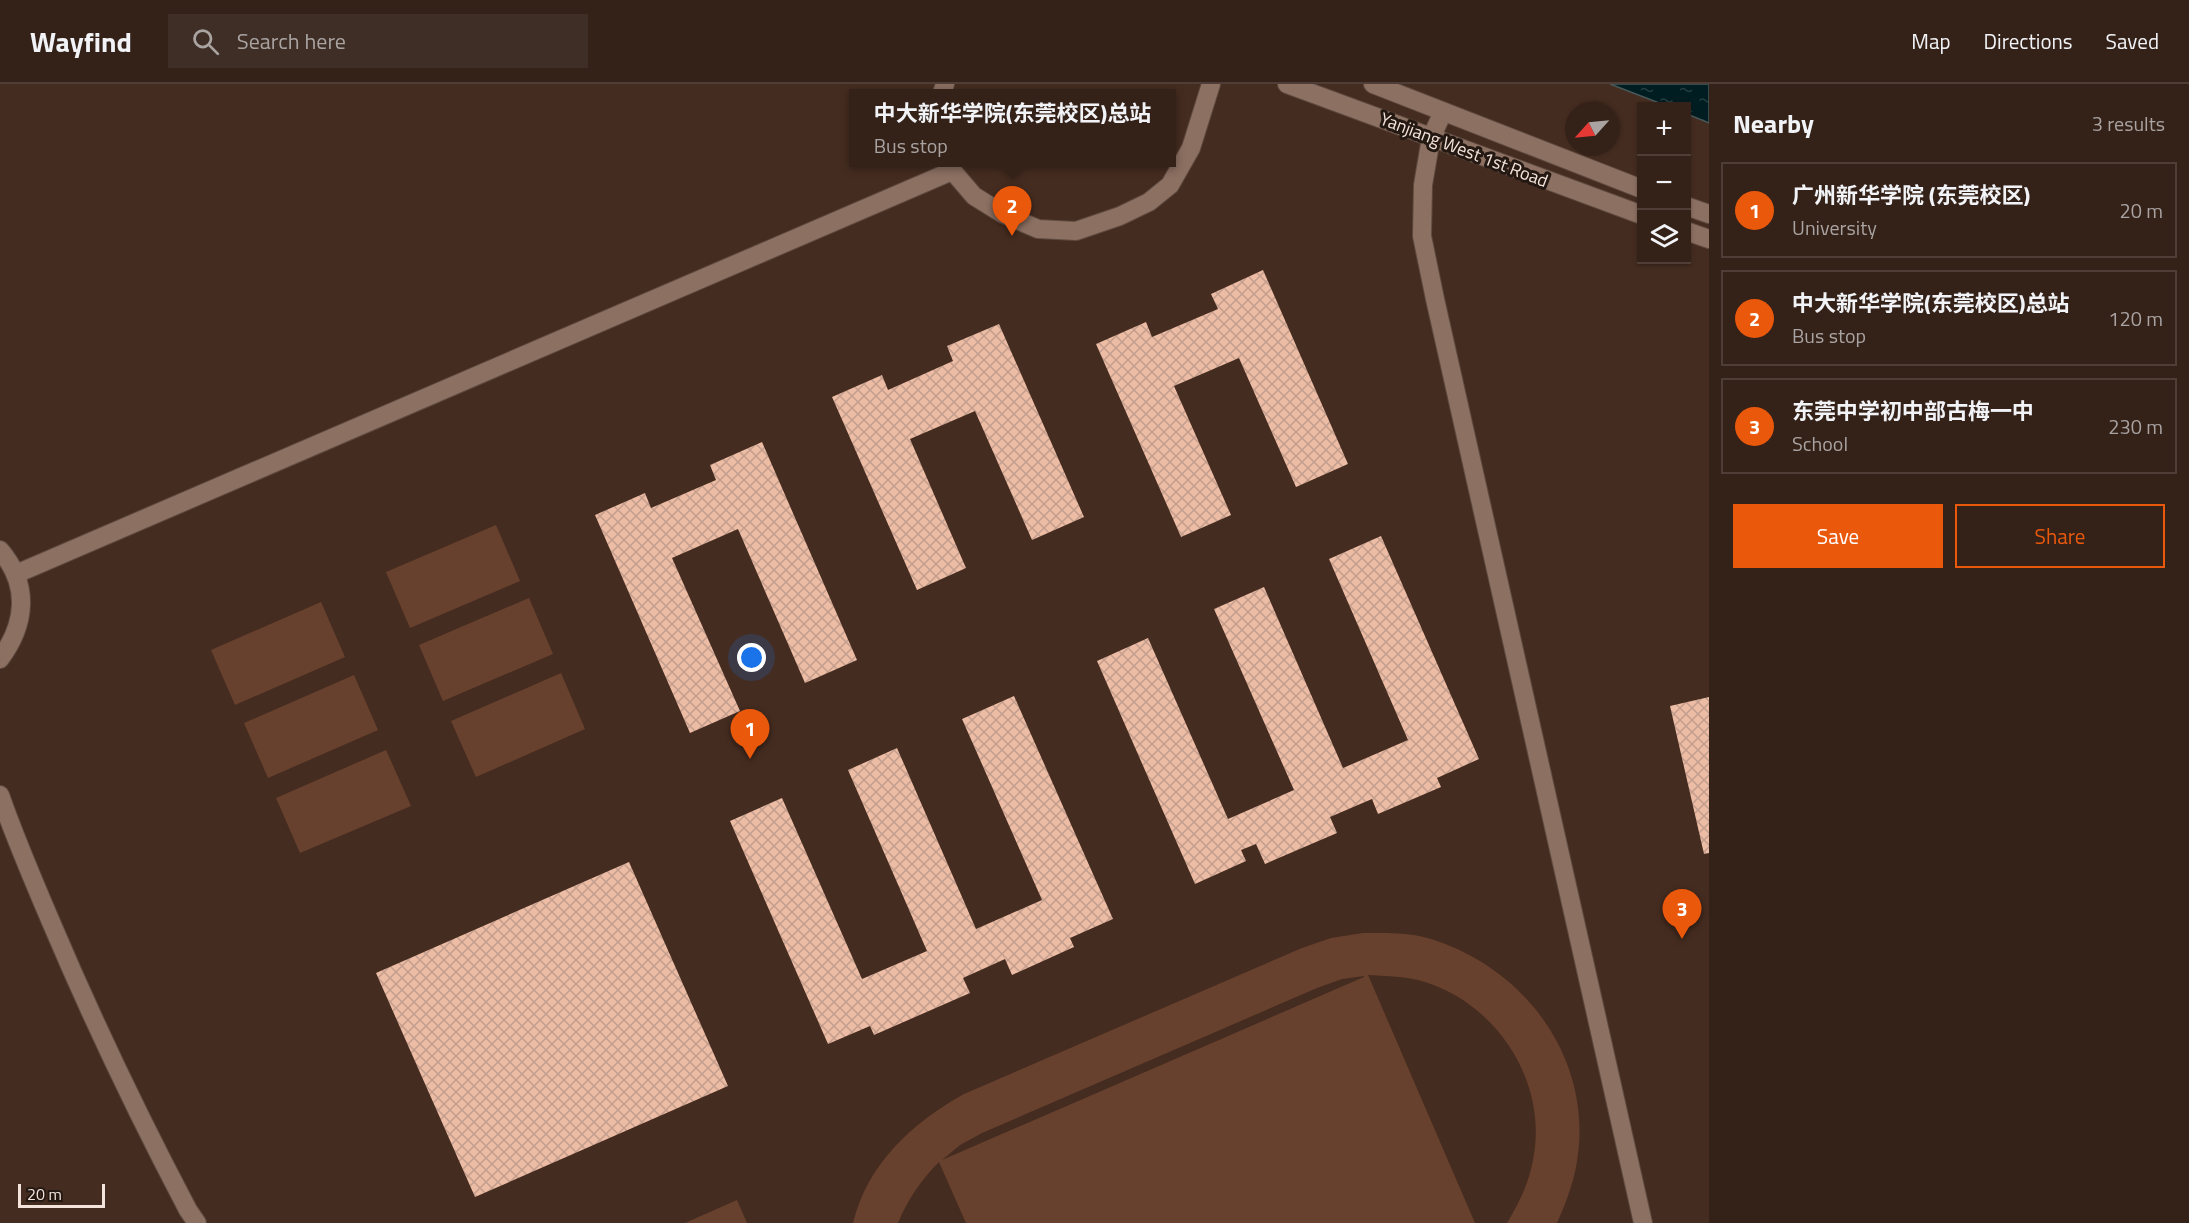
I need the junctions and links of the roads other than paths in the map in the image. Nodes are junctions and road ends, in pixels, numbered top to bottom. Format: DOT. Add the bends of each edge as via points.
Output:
graph roads {
  1 [pos="1211,84"];
  2 [pos="1287,84"];
  3 [pos="1372,84"];
  4 [pos="1443,112"];
  5 [pos="1431,138"];
  6 [pos="950,167"];
  7 [pos="1637,187"];
  8 [pos="1691,208"];
  9 [pos="1637,214"];
  10 [pos="1709,214"];
  11 [pos="1691,233"];
  12 [pos="1709,239"];
  13 [pos="0,550"];
  14 [pos="16,574"];
  15 [pos="0,659"];
  16 [pos="0,795"];
  17 [pos="197,1223"];
  18 [pos="1643,1223"];
  1 -- 6 [label="street" via="1191,148 1170,185 1149,202 1076,231 1038,229 1003,214 974,196"];
  2 -- 5 [label="street, Yanjiang West 1st Road"];
  3 -- 4 [label="street, Yanjiang West 1st Road"];
  4 -- 5 [label="street"];
  4 -- 7 [label="street, Yanjiang West 1st Road"];
  5 -- 9 [label="street, Yanjiang West 1st Road"];
  5 -- 18 [label="street" via="1423,185 1422,236 1428,268"];
  6 -- 14 [label="street"];
  8 -- 10 [label="street"];
  11 -- 12 [label="street"];
  13 -- 14 [label="street"];
  14 -- 15 [label="street" via="22,610 11,645"];
  16 -- 17 [label="street" via="80,992 134,1106"];
}
